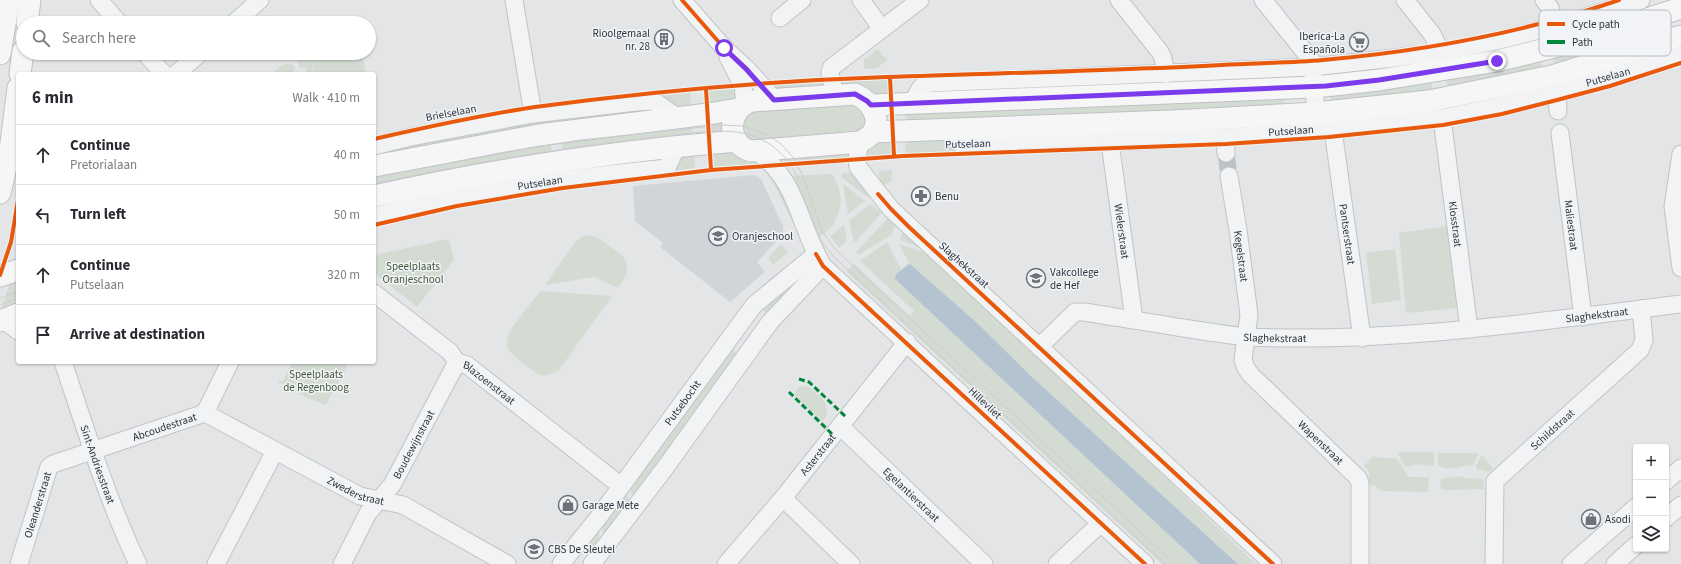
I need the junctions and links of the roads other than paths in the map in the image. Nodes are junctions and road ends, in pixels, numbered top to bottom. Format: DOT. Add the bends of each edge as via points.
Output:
graph roads {
  1 [pos="10,0"];
  2 [pos="30,0"];
  3 [pos="98,0"];
  4 [pos="260,0"];
  5 [pos="514,0"];
  6 [pos="682,0"];
  7 [pos="802,0"];
  8 [pos="861,0"];
  9 [pos="920,0"];
  10 [pos="1119,0"];
  11 [pos="1263,0"];
  12 [pos="1405,0"];
  13 [pos="1544,0"];
  14 [pos="1641,0"];
  15 [pos="1681,8"];
  16 [pos="1551,10"];
  17 [pos="1608,10"];
  18 [pos="1671,11"];
  19 [pos="28,16"];
  20 [pos="113,16"];
  21 [pos="242,16"];
  22 [pos="780,18"];
  23 [pos="882,29"];
  24 [pos="1539,30"];
  25 [pos="1681,36"];
  26 [pos="1295,39"];
  27 [pos="1671,39"];
  28 [pos="724,48"];
  29 [pos="1539,51"];
  30 [pos="1441,52"];
  31 [pos="0,54"];
  32 [pos="1616,56"];
  33 [pos="1681,56"];
  34 [pos="22,60"];
  35 [pos="151,60"];
  36 [pos="192,60"];
  37 [pos="20,72"];
  38 [pos="162,72"];
  39 [pos="178,72"];
  40 [pos="1166,74"];
  41 [pos="1314,77"];
  42 [pos="1289,78"];
  43 [pos="833,87"];
  44 [pos="1557,94"];
  45 [pos="774,100"];
  46 [pos="913,103"];
  47 [pos="16,104"];
  48 [pos="871,105"];
  49 [pos="742,106"];
  50 [pos="1558,111"];
  51 [pos="1316,113"];
  52 [pos="534,114"];
  53 [pos="1288,114"];
  54 [pos="678,118"];
  55 [pos="1442,122"];
  56 [pos="949,129"];
  57 [pos="1332,130"];
  58 [pos="1560,133"];
  59 [pos="866,137"];
  60 [pos="738,141"];
  61 [pos="1110,142"];
  62 [pos="376,146"];
  63 [pos="677,146"];
  64 [pos="756,151"];
  65 [pos="1681,154"];
  66 [pos="376,166"];
  67 [pos="1229,176"];
  68 [pos="0,193"];
  69 [pos="376,196"];
  70 [pos="376,215"];
  71 [pos="820,260"];
  72 [pos="1681,268"];
  73 [pos="16,271"];
  74 [pos="0,276"];
  75 [pos="376,295"];
  76 [pos="1681,304"];
  77 [pos="1641,309"];
  78 [pos="1583,317"];
  79 [pos="1134,320"];
  80 [pos="740,326"];
  81 [pos="1469,329"];
  82 [pos="1246,336"];
  83 [pos="1362,338"];
  84 [pos="758,339"];
  85 [pos="907,342"];
  86 [pos="1040,347"];
  87 [pos="457,362"];
  88 [pos="64,364"];
  89 [pos="229,364"];
  90 [pos="205,413"];
  91 [pos="840,426"];
  92 [pos="93,451"];
  93 [pos="275,451"];
  94 [pos="1681,468"];
  95 [pos="1667,480"];
  96 [pos="621,486"];
  97 [pos="783,498"];
  98 [pos="380,500"];
  99 [pos="1681,505"];
  100 [pos="1633,510"];
  101 [pos="1668,516"];
  102 [pos="1101,523"];
  103 [pos="575,548"];
  104 [pos="1633,548"];
  105 [pos="594,562"];
  106 [pos="19,564"];
  107 [pos="138,564"];
  108 [pos="216,564"];
  109 [pos="342,564"];
  110 [pos="507,564"];
  111 [pos="561,564"];
  112 [pos="726,564"];
  113 [pos="851,564"];
  114 [pos="984,564"];
  115 [pos="1057,564"];
  116 [pos="1145,564"];
  117 [pos="1273,564"];
  118 [pos="1360,564"];
  119 [pos="1494,564"];
  120 [pos="1571,564"];
  121 [pos="1615,564"];
  1 -- 31 [label="main road"];
  2 -- 19 [label="main road"];
  3 -- 20 [label="street"];
  4 -- 21 [label="street"];
  5 -- 52 [label="street"];
  6 -- 28 [label="street"];
  7 -- 22 [label="street"];
  8 -- 23 [label="street"];
  9 -- 23 [label="street"];
  10 -- 40 [label="street" via="1160,52"];
  11 -- 26 [label="street"];
  12 -- 30 [label="street" via="1432,34"];
  13 -- 16 [label="street"];
  14 -- 17 [label="street"];
  15 -- 18 [label="main road"];
  23 -- 43 [label="street" via="834,64 830,70"];
  24 -- 30 [label="street"];
  25 -- 27 [label="main road, Putselaan"];
  26 -- 41 [label="street" via="1312,61"];
  26 -- 42 [label="street"];
  28 -- 45 [label="street"];
  28 -- 49 [label="street" via="743,86"];
  29 -- 41 [label="main road" via="1497,61 1379,80"];
  30 -- 41 [label="street"];
  32 -- 51 [label="main road, Putselaan" via="1552,76 1429,101"];
  33 -- 44 [label="street, Putselaan"];
  34 -- 37 [label="main road"];
  35 -- 38 [label="street"];
  36 -- 39 [label="street"];
  40 -- 42 [label="street"];
  40 -- 46 [label="street" via="931,82 920,87"];
  41 -- 42 [label="main road"];
  41 -- 51 [label="street"];
  42 -- 46 [label="main road"];
  42 -- 53 [label="street"];
  43 -- 45 [label="main road"];
  43 -- 48 [label="main road" via="855,94"];
  44 -- 50 [label="street"];
  44 -- 55 [label="street, Putselaan"];
  45 -- 49 [label="main road"];
  46 -- 48 [label="main road"];
  47 -- 68 [label="main road" via="10,150"];
  48 -- 59 [label="main road" via="875,121"];
  49 -- 54 [label="main road"];
  49 -- 60 [label="main road" via="734,115 732,124"];
  51 -- 53 [label="main road, Putselaan"];
  52 -- 54 [label="street" via="654,101"];
  52 -- 62 [label="street"];
  53 -- 56 [label="main road, Putselaan"];
  54 -- 66 [label="main road" via="539,135"];
  55 -- 57 [label="street, Putselaan"];
  55 -- 81 [label="street, Klosstraat"];
  56 -- 59 [label="main road, Putselaan"];
  56 -- 61 [label="street, Putselaan" via="955,140 960,143 1084,138"];
  57 -- 61 [label="street, Putselaan" via="1226,145"];
  57 -- 83 [label="street, Pantserstraat"];
  58 -- 78 [label="street, Maliestraat"];
  59 -- 64 [label="main road, Putselaan" via="853,144"];
  59 -- 86 [label="street, Slaghekstraat" via="857,159 858,168 891,209"];
  60 -- 63 [label="main road, Putselaan"];
  60 -- 64 [label="main road" via="746,149"];
  61 -- 79 [label="street, Wielerstraat"];
  63 -- 69 [label="main road, Putselaan" via="559,161 444,180"];
  63 -- 70 [label="street, Putselaan" via="668,168 528,184 413,205"];
  64 -- 71 [label="street, Hillevliet" via="780,172 791,190"];
  65 -- 72 [label="street" via="1673,210"];
  67 -- 82 [label="street, Kegelstraat" via="1249,315"];
  71 -- 80 [label="street, Putsebocht" via="754,305"];
  71 -- 84 [label="street, Putsebocht"];
  71 -- 85 [label="street, Hillevliet"];
  73 -- 74 [label="main road"];
  75 -- 87 [label="street, Blazoenstraat" via="450,352"];
  76 -- 77 [label="street, Slaghekstraat"];
  77 -- 78 [label="street, Slaghekstraat"];
  77 -- 119 [label="street, Schildstraat" via="1644,340 1640,350 1495,481"];
  78 -- 81 [label="street, Slaghekstraat"];
  79 -- 82 [label="street, Slaghekstraat"];
  79 -- 86 [label="street, Slaghekstraat" via="1075,312"];
  80 -- 84 [label="street"];
  80 -- 96 [label="street, Putsebocht"];
  81 -- 83 [label="street, Slaghekstraat"];
  82 -- 83 [label="street, Slaghekstraat"];
  82 -- 118 [label="street, Wapenstraat" via="1243,358 1247,370 1358,478"];
  84 -- 105 [label="street, Putsebocht"];
  85 -- 91 [label="street, Asterstraat"];
  85 -- 102 [label="street, Hillevliet"];
  86 -- 117 [label="street"];
  87 -- 96 [label="street, Blazoenstraat" via="467,365"];
  87 -- 98 [label="street, Boudewijnstraat" via="392,485"];
  88 -- 92 [label="street, Sint-Andriesstraat"];
  89 -- 90 [label="street, Abcoudestraat"];
  90 -- 92 [label="street, Abcoudestraat"];
  90 -- 93 [label="street, Zwederstraat"];
  91 -- 97 [label="street, Asterstraat"];
  91 -- 114 [label="street, Egelantierstraat"];
  92 -- 106 [label="street, Oleanderstraat" via="49,467"];
  92 -- 107 [label="street, Sint-Andriesstraat"];
  93 -- 98 [label="street, Zwederstraat" via="360,496"];
  93 -- 108 [label="street"];
  94 -- 95 [label="street"];
  96 -- 103 [label="street, Putsebocht"];
  97 -- 112 [label="street, Asterstraat"];
  97 -- 113 [label="street"];
  98 -- 109 [label="street, Boudewijnstraat" via="368,513"];
  98 -- 110 [label="street, Zwederstraat" via="403,505"];
  99 -- 101 [label="street"];
  100 -- 120 [label="street"];
  102 -- 115 [label="street"];
  102 -- 116 [label="street, Hillevliet"];
  103 -- 105 [label="street"];
  103 -- 111 [label="street, Putsebocht"];
  104 -- 121 [label="street"];
}
